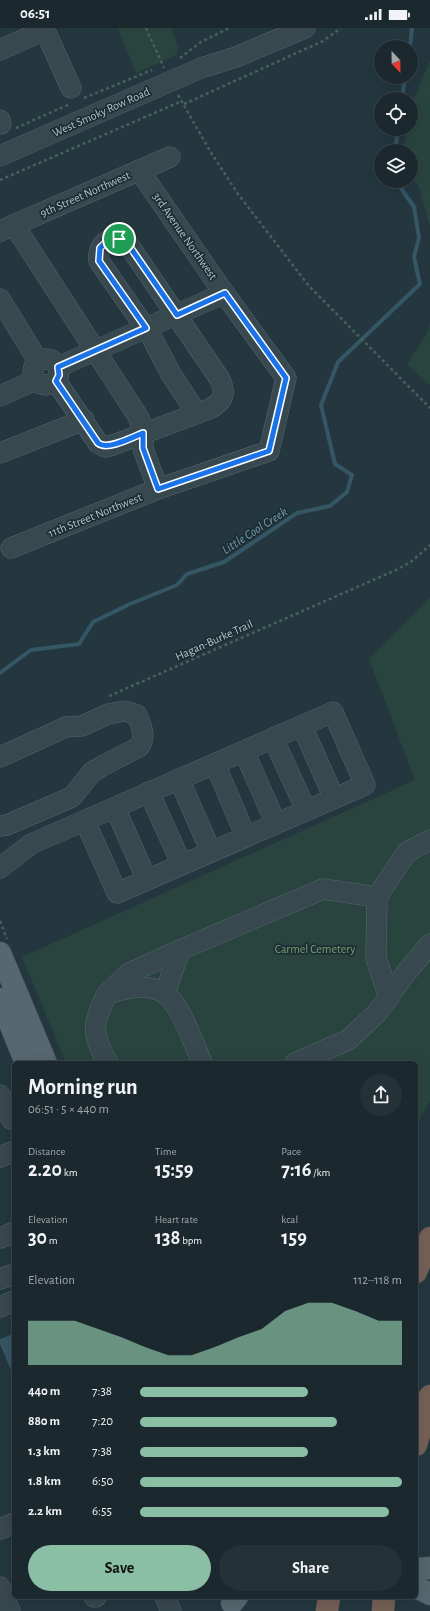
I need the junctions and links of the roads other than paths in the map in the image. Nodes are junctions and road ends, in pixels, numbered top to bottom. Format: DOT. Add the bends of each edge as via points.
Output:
graph roads {
  1 [pos="305,28"];
  2 [pos="45,29"];
  3 [pos="269,33"];
  4 [pos="0,50"];
  5 [pos="75,97"];
  6 [pos="0,156"];
  7 [pos="170,157"];
  8 [pos="140,170"];
  9 [pos="7,228"];
  10 [pos="225,293"];
  11 [pos="0,299"];
  12 [pos="177,315"];
  13 [pos="146,328"];
  14 [pos="96,350"];
  15 [pos="37,370"];
  16 [pos="57,374"];
  17 [pos="0,396"];
  18 [pos="197,414"];
  19 [pos="84,420"];
  20 [pos="143,433"];
  21 [pos="269,451"];
  22 [pos="0,453"];
  23 [pos="158,489"];
  24 [pos="11,548"];
  25 [pos="302,726"];
  26 [pos="273,738"];
  27 [pos="244,751"];
  28 [pos="0,757"];
  29 [pos="215,764"];
  30 [pos="179,779"];
  31 [pos="149,792"];
  32 [pos="334,798"];
  33 [pos="115,808"];
  34 [pos="306,810"];
  35 [pos="84,821"];
  36 [pos="276,824"];
  37 [pos="0,825"];
  38 [pos="246,837"];
  39 [pos="430,840"];
  40 [pos="211,852"];
  41 [pos="182,865"];
  42 [pos="0,868"];
  43 [pos="147,880"];
  44 [pos="377,897"];
  45 [pos="430,944"];
  46 [pos="180,950"];
  47 [pos="0,954"];
  48 [pos="165,993"];
  49 [pos="107,994"];
  50 [pos="389,998"];
  51 [pos="2,1009"];
  52 [pos="25,1061"];
  53 [pos="45,1061"];
  54 [pos="107,1061"];
  55 [pos="201,1061"];
  56 [pos="300,1061"];
  57 [pos="0,1095"];
  58 [pos="8,1120"];
  59 [pos="12,1152"];
  60 [pos="0,1157"];
  61 [pos="12,1233"];
  62 [pos="0,1238"];
  63 [pos="430,1238"];
  64 [pos="418,1267"];
  65 [pos="12,1275"];
  66 [pos="0,1279"];
  67 [pos="12,1302"];
  68 [pos="0,1307"];
  69 [pos="430,1396"];
  70 [pos="418,1438"];
  71 [pos="12,1524"];
  72 [pos="0,1529"];
  73 [pos="430,1568"];
  74 [pos="418,1569"];
  75 [pos="0,1587"];
  76 [pos="418,1587"];
  77 [pos="430,1594"];
  78 [pos="166,1599"];
  79 [pos="10,1611"];
  80 [pos="171,1611"];
  1 -- 3 [label="street, West Smoky Row Road"];
  2 -- 4 [label="street"];
  2 -- 5 [label="street"];
  3 -- 6 [label="street, West Smoky Row Road" via="236,57 201,68 167,71"];
  7 -- 8 [label="street, 9th Street Northwest"];
  8 -- 9 [label="street, 9th Street Northwest"];
  8 -- 10 [label="street, 3rd Avenue Northwest"];
  9 -- 14 [label="street"];
  10 -- 12 [label="street"];
  10 -- 21 [label="street, 3rd Avenue Northwest" via="286,378"];
  11 -- 15 [label="street"];
  12 -- 13 [label="street"];
  12 -- 13 [label="street" via="128,244 119,239 108,240 100,248 99,261"];
  12 -- 18 [label="street" via="223,385 224,397 216,406"];
  13 -- 14 [label="street"];
  13 -- 18 [label="street"];
  14 -- 16 [label="street"];
  14 -- 20 [label="street" via="139,418"];
  15 -- 16 [label="street" via="44,385 51,384"];
  15 -- 17 [label="street"];
  16 -- 19 [label="street"];
  18 -- 20 [label="street"];
  19 -- 20 [label="street" via="98,443 104,446"];
  19 -- 22 [label="street"];
  20 -- 23 [label="street" via="143,448"];
  21 -- 23 [label="street, 11th Street Northwest"];
  23 -- 24 [label="street, 11th Street Northwest"];
  25 -- 26 [label="street"];
  25 -- 32 [label="street"];
  25 -- 32 [label="street" via="333,712 365,785"];
  26 -- 27 [label="street"];
  26 -- 34 [label="street"];
  27 -- 29 [label="street"];
  27 -- 36 [label="street"];
  28 -- 37 [label="street" via="66,728 82,726 116,712 125,711 136,715 144,734 140,747 92,772 72,797 7,825"];
  29 -- 30 [label="street"];
  29 -- 38 [label="street"];
  30 -- 31 [label="street"];
  30 -- 40 [label="street"];
  31 -- 33 [label="street"];
  31 -- 41 [label="street"];
  32 -- 34 [label="street"];
  33 -- 35 [label="street"];
  33 -- 43 [label="street"];
  34 -- 36 [label="street"];
  35 -- 42 [label="street" via="32,844"];
  35 -- 43 [label="street" via="117,894"];
  36 -- 38 [label="street"];
  38 -- 40 [label="street"];
  39 -- 44 [label="street" via="407,852"];
  40 -- 41 [label="street"];
  41 -- 43 [label="street"];
  44 -- 46 [label="street" via="324,889"];
  44 -- 50 [label="street" via="376,958"];
  45 -- 50 [label="street"];
  46 -- 48 [label="street"];
  46 -- 49 [label="street" via="129,973"];
  47 -- 53 [label="main road"];
  48 -- 49 [label="street" via="141,987"];
  48 -- 55 [label="street" via="183,1016"];
  49 -- 54 [label="street" via="96,1015 96,1042"];
  50 -- 56 [label="street" via="377,1014 348,1040"];
  51 -- 52 [label="main road"];
  57 -- 58 [label="street"];
  59 -- 60 [label="street"];
  61 -- 62 [label="street"];
  63 -- 64 [label="highway"];
  65 -- 66 [label="street"];
  67 -- 68 [label="street"];
  69 -- 70 [label="highway"];
  71 -- 72 [label="street"];
  73 -- 74 [label="main road"];
  75 -- 79 [label="street"];
  76 -- 77 [label="main road"];
  78 -- 80 [label="street"];
}
